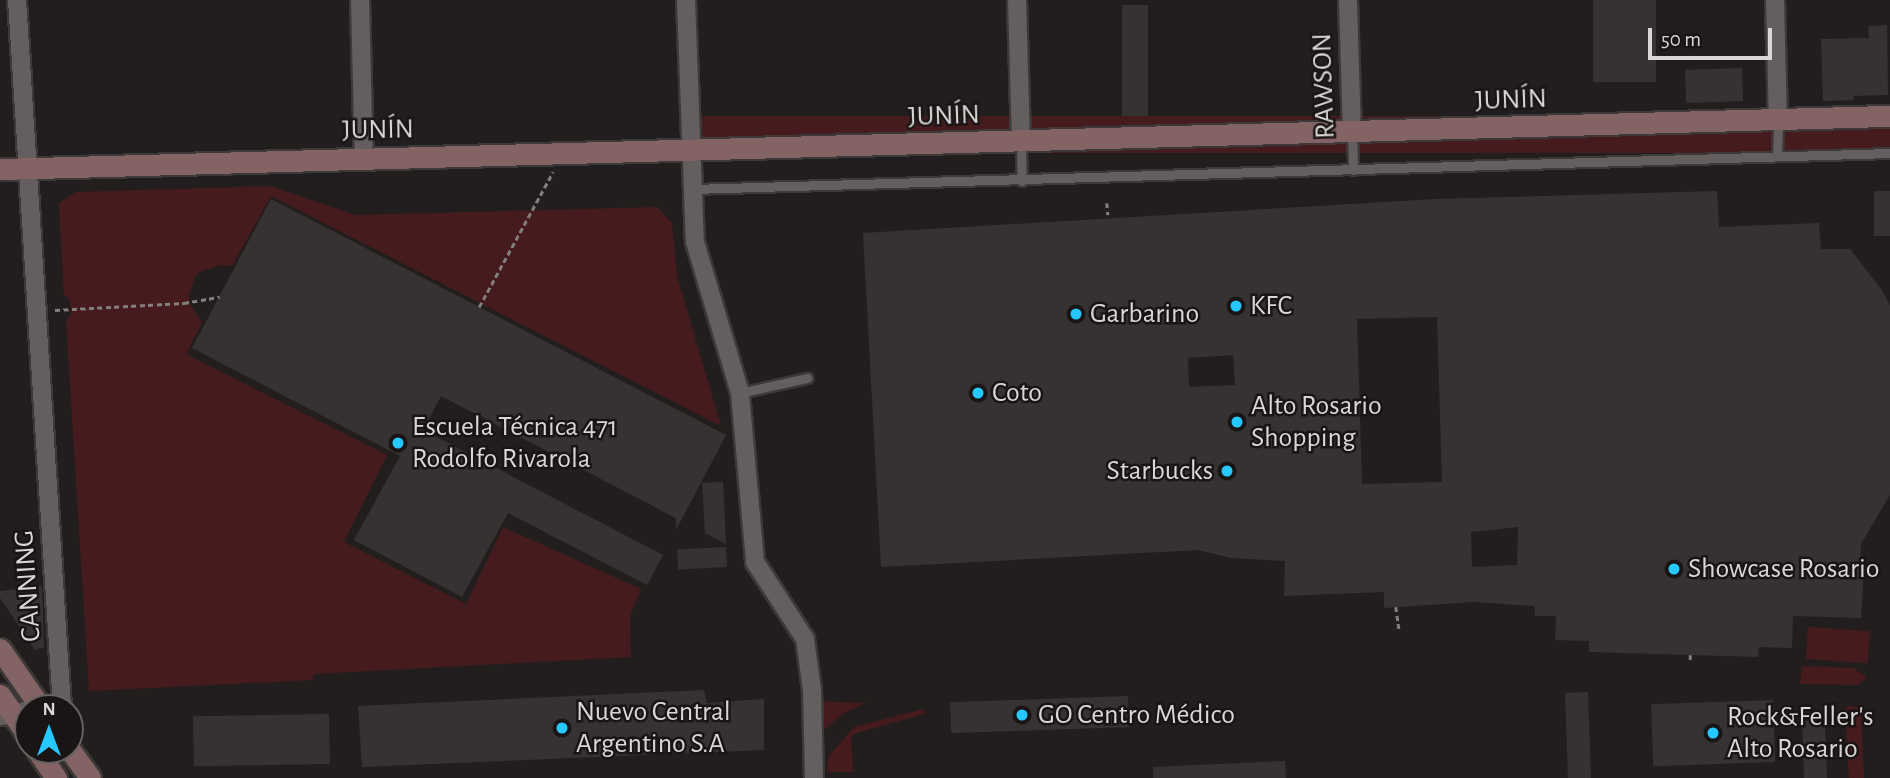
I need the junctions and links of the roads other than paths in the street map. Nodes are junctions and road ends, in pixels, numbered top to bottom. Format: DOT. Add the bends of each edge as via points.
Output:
graph roads {
  1 [pos="17,0"];
  2 [pos="360,0"];
  3 [pos="686,0"];
  4 [pos="1017,0"];
  5 [pos="1348,0"];
  6 [pos="1775,0"];
  7 [pos="1890,116"];
  8 [pos="1778,120"];
  9 [pos="1352,133"];
  10 [pos="1021,142"];
  11 [pos="690,151"];
  12 [pos="1890,153"];
  13 [pos="1777,156"];
  14 [pos="364,159"];
  15 [pos="27,168"];
  16 [pos="0,169"];
  17 [pos="1353,170"];
  18 [pos="1022,181"];
  19 [pos="691,189"];
  20 [pos="807,378"];
  21 [pos="740,393"];
  22 [pos="0,649"];
  23 [pos="18,694"];
  24 [pos="62,694"];
  25 [pos="814,778"];
  1 -- 15 [label="street, CANNING"];
  2 -- 14 [label="street"];
  3 -- 11 [label="street"];
  4 -- 10 [label="street"];
  5 -- 9 [label="street, RAWSON"];
  6 -- 8 [label="street"];
  7 -- 8 [label="main road, JUNÍN"];
  8 -- 9 [label="main road, JUNÍN"];
  8 -- 13 [label="lane"];
  9 -- 10 [label="main road, JUNÍN"];
  9 -- 17 [label="lane, RAWSON"];
  10 -- 11 [label="main road, JUNÍN"];
  10 -- 18 [label="lane"];
  11 -- 14 [label="main road, JUNÍN"];
  11 -- 19 [label="street"];
  12 -- 13 [label="lane"];
  13 -- 17 [label="lane"];
  14 -- 15 [label="main road, JUNÍN"];
  15 -- 16 [label="main road, JUNÍN"];
  15 -- 24 [label="street, CANNING"];
  17 -- 18 [label="lane"];
  18 -- 19 [label="lane"];
  19 -- 21 [label="street" via="695,242"];
  20 -- 21 [label="lane"];
  21 -- 25 [label="street" via="755,562 805,639 812,690"];
  22 -- 23 [label="main road"];
}
